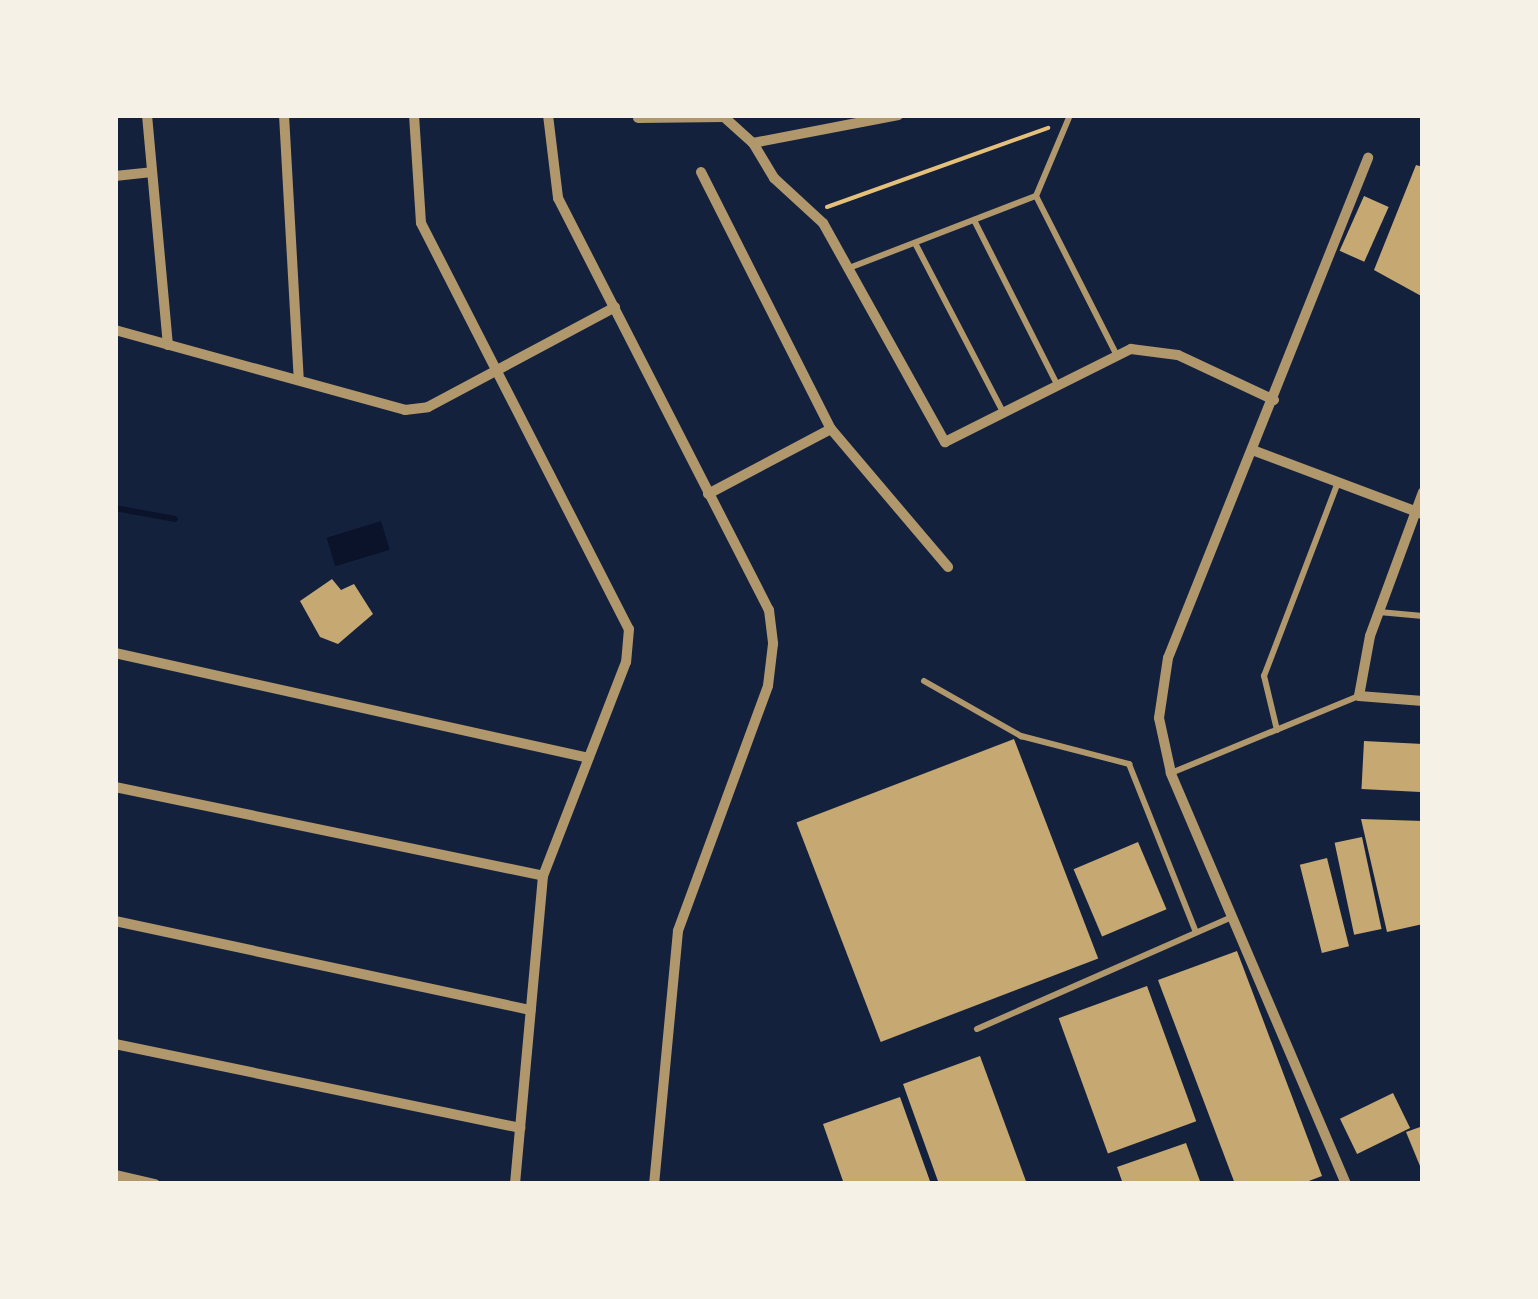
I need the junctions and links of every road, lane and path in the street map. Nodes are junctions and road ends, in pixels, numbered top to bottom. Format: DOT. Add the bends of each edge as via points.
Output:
graph roads {
  1 [pos="147,115"];
  2 [pos="284,115"];
  3 [pos="414,115"];
  4 [pos="548,115"];
  5 [pos="898,115"];
  6 [pos="725,116"];
  7 [pos="638,118"];
  8 [pos="1069,118"];
  9 [pos="753,143"];
  10 [pos="1368,158"];
  11 [pos="152,172"];
  12 [pos="701,172"];
  13 [pos="115,176"];
  14 [pos="1036,196"];
  15 [pos="813,212"];
  16 [pos="974,220"];
  17 [pos="915,242"];
  18 [pos="848,268"];
  19 [pos="615,307"];
  20 [pos="115,330"];
  21 [pos="168,345"];
  22 [pos="1116,354"];
  23 [pos="494,373"];
  24 [pos="299,380"];
  25 [pos="1056,384"];
  26 [pos="1274,400"];
  27 [pos="1003,412"];
  28 [pos="830,429"];
  29 [pos="1255,451"];
  30 [pos="1337,485"];
  31 [pos="1423,492"];
  32 [pos="708,494"];
  33 [pos="1419,513"];
  34 [pos="948,567"];
  35 [pos="1378,612"];
  36 [pos="1423,616"];
  37 [pos="115,654"];
  38 [pos="924,681"];
  39 [pos="1359,696"];
  40 [pos="1423,701"];
  41 [pos="1277,730"];
  42 [pos="588,758"];
  43 [pos="1171,774"];
  44 [pos="115,787"];
  45 [pos="543,876"];
  46 [pos="1232,916"];
  47 [pos="115,920"];
  48 [pos="1196,932"];
  49 [pos="531,1010"];
  50 [pos="977,1029"];
  51 [pos="115,1044"];
  52 [pos="520,1128"];
  53 [pos="115,1175"];
  54 [pos="155,1184"];
  55 [pos="514,1184"];
  56 [pos="654,1184"];
  57 [pos="1346,1184"];
  1 -- 11 [label="street"];
  2 -- 24 [label="street"];
  3 -- 23 [label="street" via="421,224"];
  4 -- 19 [label="street" via="558,198"];
  5 -- 9 [label="street"];
  6 -- 7 [label="street"];
  6 -- 9 [label="street"];
  8 -- 14 [label="lane"];
  8 -- 15 [label="path"];
  9 -- 15 [label="street" via="774,178"];
  10 -- 26 [label="street"];
  11 -- 13 [label="street"];
  11 -- 21 [label="street"];
  12 -- 28 [label="street"];
  14 -- 16 [label="lane"];
  14 -- 22 [label="lane"];
  15 -- 18 [label="street"];
  16 -- 17 [label="lane"];
  16 -- 25 [label="lane"];
  17 -- 18 [label="lane"];
  17 -- 27 [label="lane"];
  18 -- 27 [label="street" via="945,442"];
  19 -- 23 [label="street"];
  19 -- 32 [label="street"];
  20 -- 21 [label="street"];
  21 -- 24 [label="street"];
  22 -- 25 [label="street"];
  22 -- 26 [label="street" via="1163,350"];
  23 -- 24 [label="street" via="405,410"];
  23 -- 42 [label="street" via="629,628 626,662"];
  25 -- 27 [label="street"];
  26 -- 29 [label="street"];
  28 -- 32 [label="street"];
  28 -- 34 [label="street"];
  29 -- 30 [label="street"];
  29 -- 43 [label="street" via="1168,658 1160,718"];
  30 -- 33 [label="street"];
  30 -- 41 [label="lane" via="1264,676"];
  31 -- 33 [label="street"];
  32 -- 56 [label="street" via="770,610 773,644 768,686 678,931"];
  33 -- 35 [label="street"];
  35 -- 36 [label="lane"];
  35 -- 39 [label="street"];
  37 -- 42 [label="street"];
  38 -- 48 [label="lane" via="1021,736 1129,764"];
  39 -- 40 [label="street"];
  39 -- 41 [label="lane"];
  41 -- 43 [label="lane"];
  42 -- 45 [label="street"];
  43 -- 46 [label="street"];
  44 -- 45 [label="street"];
  45 -- 49 [label="street"];
  46 -- 48 [label="lane"];
  46 -- 57 [label="street"];
  47 -- 49 [label="street"];
  48 -- 50 [label="lane"];
  49 -- 52 [label="street"];
  51 -- 52 [label="street"];
  52 -- 55 [label="street"];
  53 -- 54 [label="street"];
}
